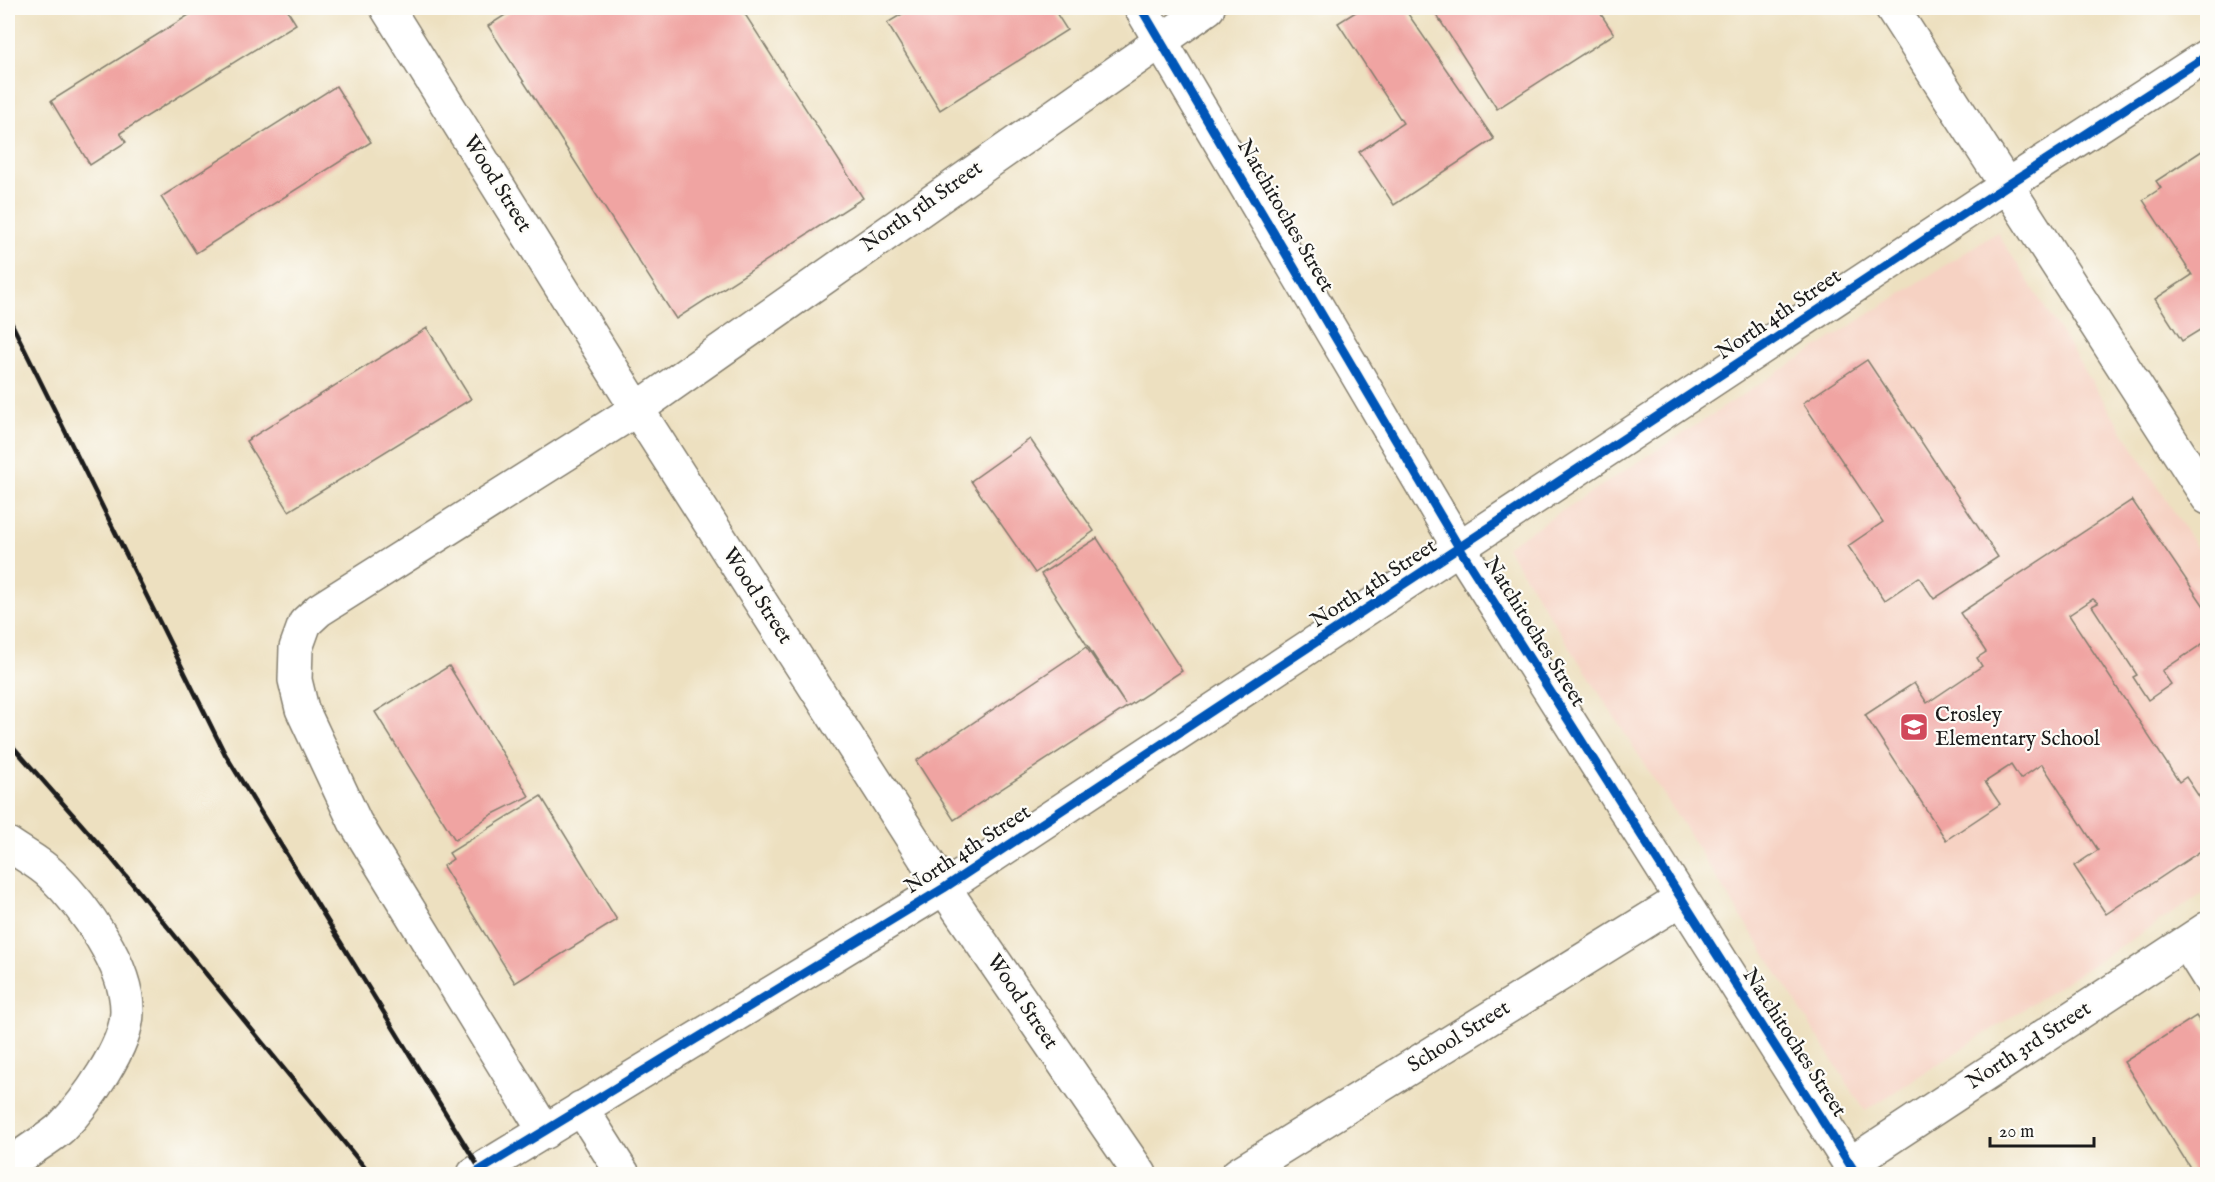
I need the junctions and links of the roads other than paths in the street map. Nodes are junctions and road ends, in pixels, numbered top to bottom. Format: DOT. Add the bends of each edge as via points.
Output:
graph roads {
  1 [pos="387,8"];
  2 [pos="1141,8"];
  3 [pos="1208,8"];
  4 [pos="1892,8"];
  5 [pos="1160,39"];
  6 [pos="2208,55"];
  7 [pos="2006,186"];
  8 [pos="637,409"];
  9 [pos="2208,498"];
  10 [pos="1460,549"];
  11 [pos="8,844"];
  12 [pos="944,888"];
  13 [pos="1680,900"];
  14 [pos="2194,936"];
  15 [pos="2208,988"];
  16 [pos="581,1108"];
  17 [pos="545,1132"];
  18 [pos="18,1162"];
  19 [pos="1853,1169"];
  20 [pos="474,1174"];
  21 [pos="622,1174"];
  22 [pos="1140,1174"];
  23 [pos="1238,1174"];
  1 -- 8 [label="street, Wood Street"];
  2 -- 5 [label="street, Natchitoches Street"];
  3 -- 5 [label="street, North 5th Street"];
  4 -- 7 [label="street"];
  5 -- 8 [label="street, North 5th Street"];
  5 -- 10 [label="street, Natchitoches Street"];
  6 -- 7 [label="street, North 4th Street"];
  7 -- 9 [label="street"];
  7 -- 10 [label="street, North 4th Street"];
  8 -- 12 [label="street, Wood Street"];
  8 -- 17 [label="street, North 5th Street" via="320,610 305,623 296,648 295,680 302,709 355,822"];
  10 -- 12 [label="street, North 4th Street"];
  10 -- 13 [label="street, Natchitoches Street"];
  11 -- 18 [label="street" via="51,874 96,928 125,988 128,1014 118,1050 99,1080 60,1129"];
  12 -- 16 [label="street, North 4th Street"];
  12 -- 22 [label="street, Wood Street"];
  13 -- 19 [label="street, Natchitoches Street"];
  13 -- 23 [label="street, School Street"];
  14 -- 15 [label="lane"];
  14 -- 19 [label="street, North 3rd Street"];
  16 -- 17 [label="street, North 4th Street"];
  16 -- 21 [label="street"];
  17 -- 20 [label="street, North 4th Street"];
}
